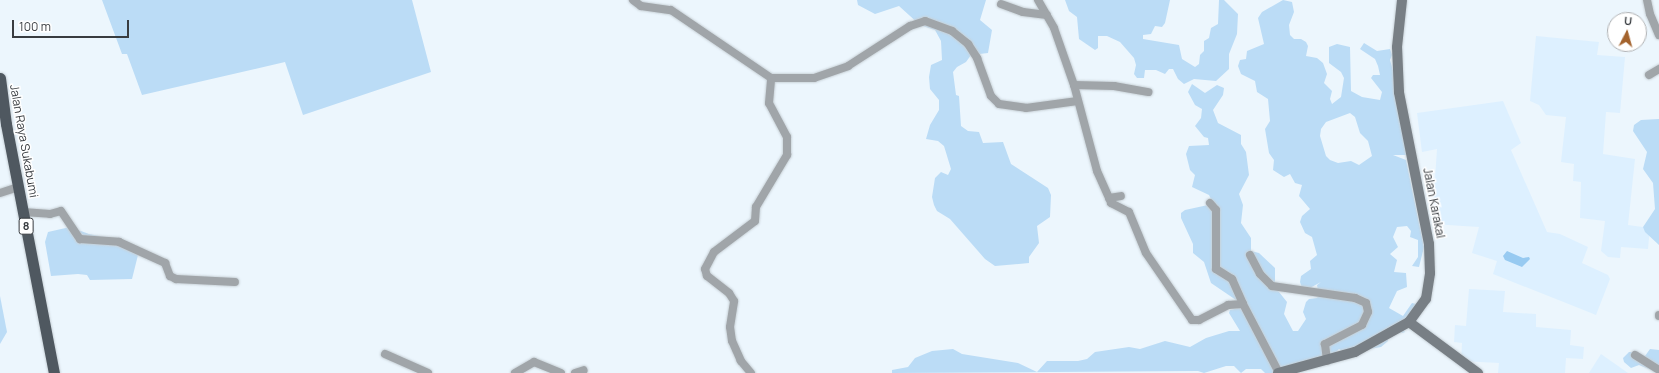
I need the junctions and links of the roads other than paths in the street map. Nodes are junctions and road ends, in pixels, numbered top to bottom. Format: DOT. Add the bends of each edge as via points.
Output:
graph roads {
  1 [pos="633,0"];
  2 [pos="1038,0"];
  3 [pos="1402,0"];
  4 [pos="1648,0"];
  5 [pos="1001,4"];
  6 [pos="1046,15"];
  7 [pos="1659,35"];
  8 [pos="1659,69"];
  9 [pos="1649,75"];
  10 [pos="0,78"];
  11 [pos="771,78"];
  12 [pos="1074,84"];
  13 [pos="1148,92"];
  14 [pos="1078,101"];
  15 [pos="2,109"];
  16 [pos="18,187"];
  17 [pos="0,193"];
  18 [pos="1121,196"];
  19 [pos="1109,198"];
  20 [pos="1210,203"];
  21 [pos="23,212"];
  22 [pos="1250,255"];
  23 [pos="235,282"];
  24 [pos="1243,304"];
  25 [pos="1410,322"];
  26 [pos="385,354"];
  27 [pos="1635,355"];
  28 [pos="1327,361"];
  29 [pos="584,370"];
  30 [pos="1659,370"];
  31 [pos="54,373"];
  32 [pos="428,373"];
  33 [pos="515,373"];
  34 [pos="561,373"];
  35 [pos="575,373"];
  36 [pos="751,373"];
  37 [pos="1279,373"];
  38 [pos="1478,373"];
  1 -- 11 [label="street" via="641,6 671,10"];
  2 -- 6 [label="street"];
  3 -- 25 [label="main road, Jalan Karakal" via="1397,47 1399,92 1430,264 1426,299"];
  4 -- 7 [label="street" via="1650,14"];
  5 -- 6 [label="street" via="1023,12"];
  6 -- 12 [label="street" via="1054,28"];
  8 -- 9 [label="street"];
  10 -- 15 [label="highway, Jalan Raya Sukabumi / 8"];
  11 -- 14 [label="street" via="814,78 848,66 910,26 925,20 952,31 968,44 977,58 991,96 999,104 1026,108"];
  11 -- 36 [label="street" via="769,103 787,137 787,155 756,207 755,221 714,252 705,269 708,276 729,293 734,301 730,327 732,341 741,361"];
  12 -- 13 [label="street" via="1114,86"];
  12 -- 14 [label="street"];
  14 -- 19 [label="street" via="1097,171"];
  15 -- 16 [label="highway, Jalan Raya Sukabumi / 8"];
  16 -- 17 [label="street"];
  16 -- 21 [label="highway, Jalan Raya Sukabumi / 8"];
  18 -- 19 [label="street"];
  19 -- 24 [label="street" via="1113,205 1129,212 1146,253 1192,320 1199,320 1228,305"];
  20 -- 24 [label="street" via="1216,210 1216,269 1232,279"];
  21 -- 23 [label="street" via="50,214 61,211 80,239 119,242 165,263 170,276 176,279"];
  21 -- 31 [label="highway, Jalan Raya Sukabumi / 8"];
  22 -- 28 [label="street" via="1260,274 1272,286 1355,298 1366,303 1368,312 1362,325 1325,344"];
  24 -- 37 [label="street"];
  25 -- 28 [label="main road" via="1355,352"];
  25 -- 38 [label="main road"];
  26 -- 32 [label="street"];
  27 -- 30 [label="street"];
  28 -- 37 [label="main road"];
  29 -- 35 [label="street"];
  33 -- 34 [label="street" via="534,362"];
}
